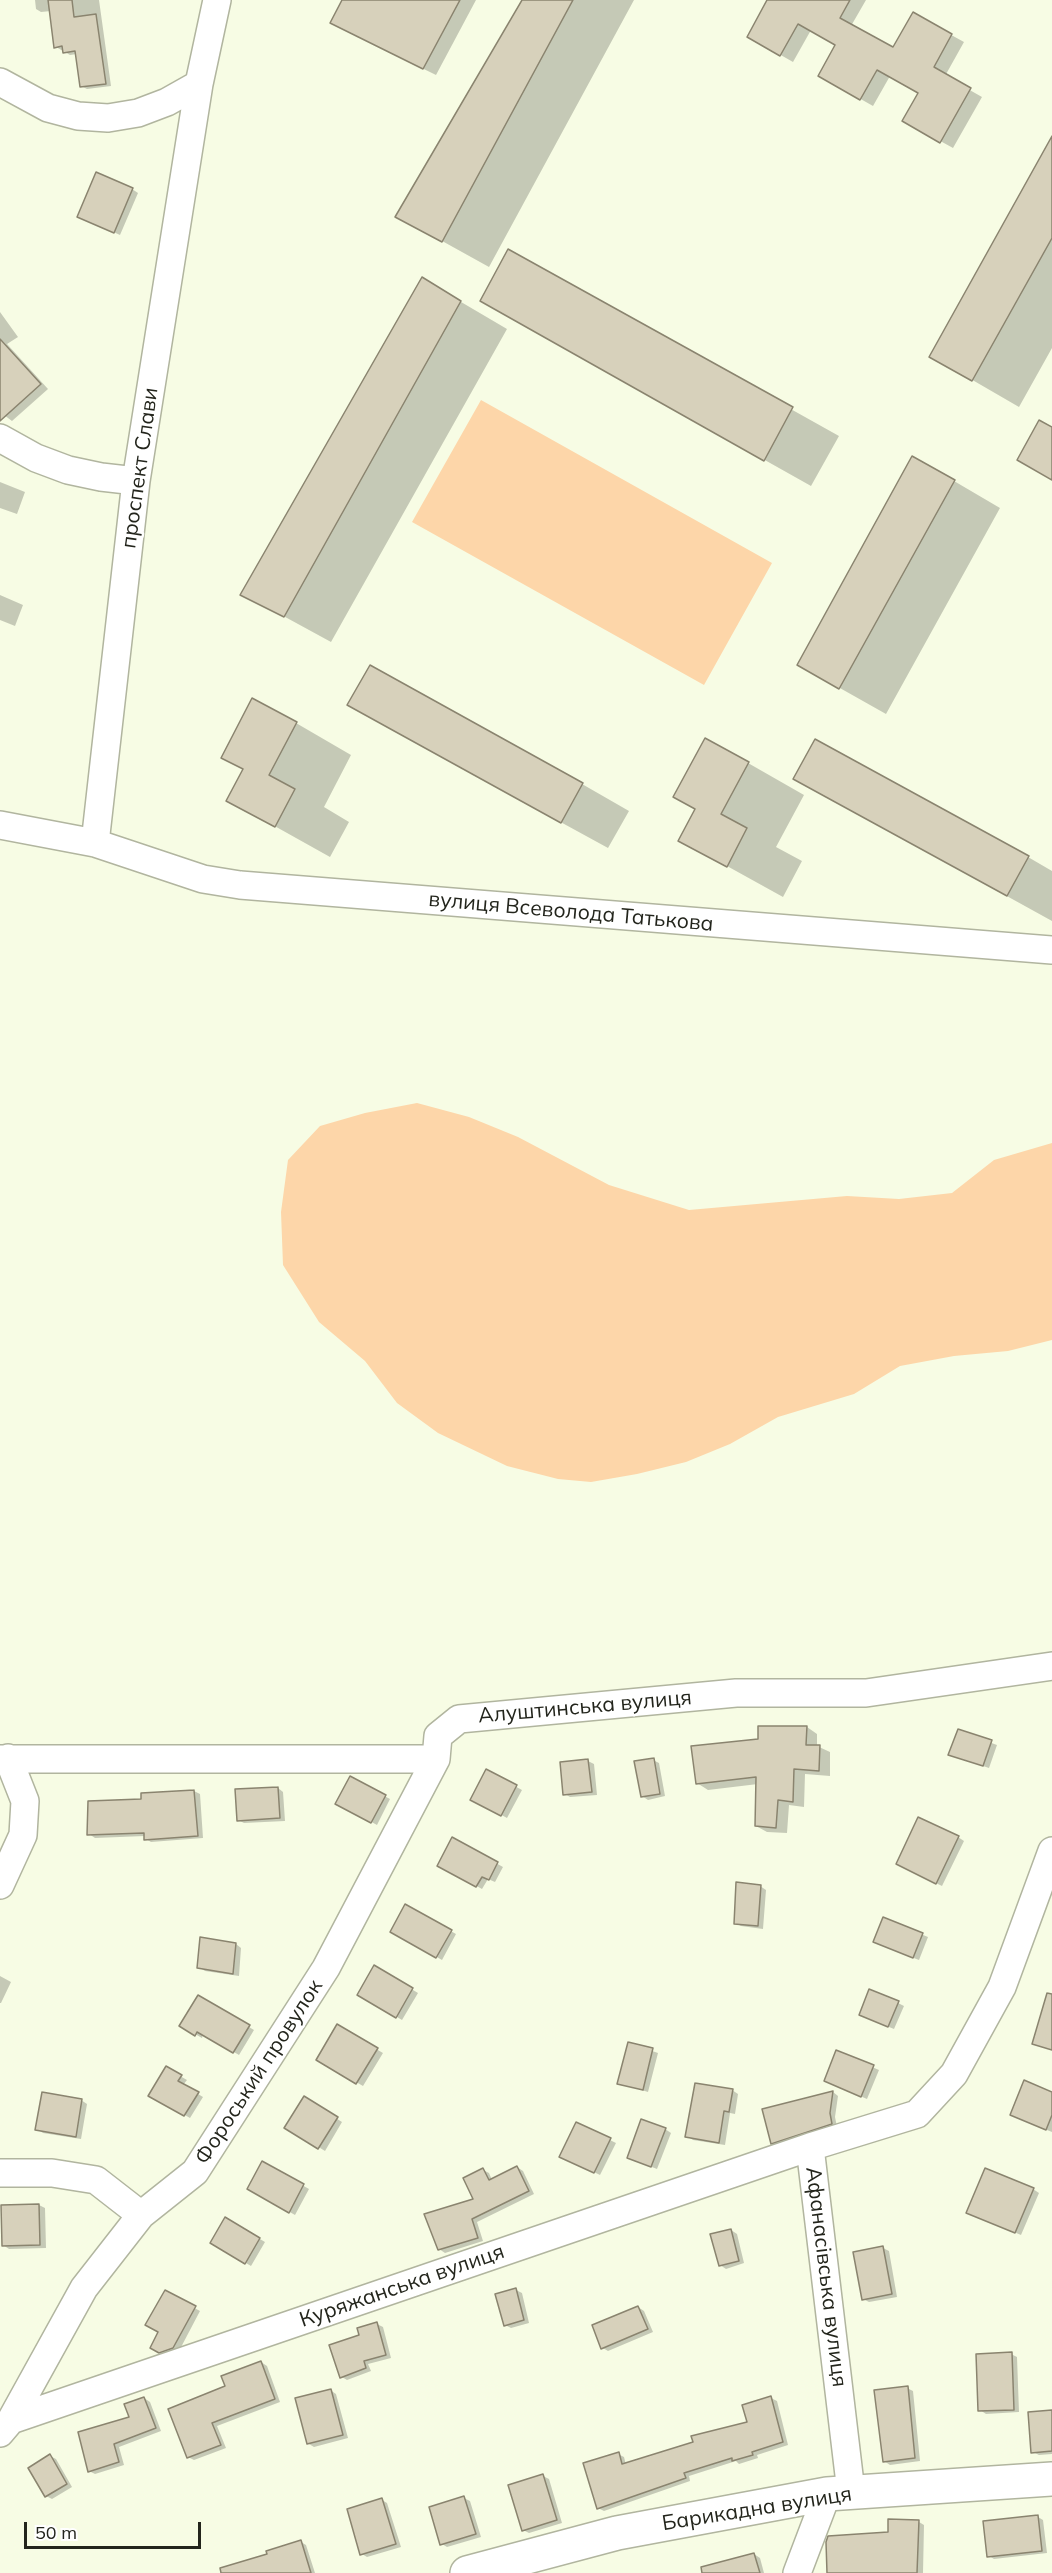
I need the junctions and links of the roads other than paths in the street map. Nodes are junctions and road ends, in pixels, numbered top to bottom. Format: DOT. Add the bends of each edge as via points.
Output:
graph roads {
  1 [pos="217,0"];
  2 [pos="0,82"];
  3 [pos="199,84"];
  4 [pos="0,438"];
  5 [pos="136,481"];
  6 [pos="0,825"];
  7 [pos="95,843"];
  8 [pos="1052,950"];
  9 [pos="1052,1666"];
  10 [pos="4,1759"];
  11 [pos="436,1759"];
  12 [pos="1052,1851"];
  13 [pos="0,1885"];
  14 [pos="810,2147"];
  15 [pos="0,2173"];
  16 [pos="141,2215"];
  17 [pos="5,2426"];
  18 [pos="1052,2479"];
  19 [pos="839,2493"];
  20 [pos="467,2573"];
  21 [pos="797,2573"];
  1 -- 3 [label="street, проспект Слави"];
  2 -- 3 [label="street" via="48,108 108,118 157,106"];
  3 -- 5 [label="street, проспект Слави"];
  4 -- 5 [label="street" via="68,470"];
  5 -- 7 [label="street, проспект Слави"];
  6 -- 7 [label="street"];
  7 -- 8 [label="street, вулиця Всеволода Татькова" via="202,879 240,885"];
  9 -- 11 [label="street, Алуштинська вулиця" via="866,1693 736,1693 459,1719 438,1736"];
  10 -- 11 [label="street"];
  10 -- 13 [label="street" via="24,1801 23,1834"];
  11 -- 16 [label="street, Фороський провулок" via="326,1968 195,2172"];
  12 -- 14 [label="street, Афанасівська вулиця" via="1002,1987 954,2074 917,2114"];
  14 -- 17 [label="street, Куряжанська вулиця"];
  14 -- 19 [label="street, Афанасівська вулиця"];
  15 -- 16 [label="street" via="52,2173 96,2180"];
  16 -- 17 [label="street, Фороський провулок" via="84,2288"];
  18 -- 19 [label="street, Барикадна вулиця"];
  19 -- 20 [label="street, Барикадна вулиця" via="617,2533"];
  19 -- 21 [label="street, Афанасівська вулиця"];
}
